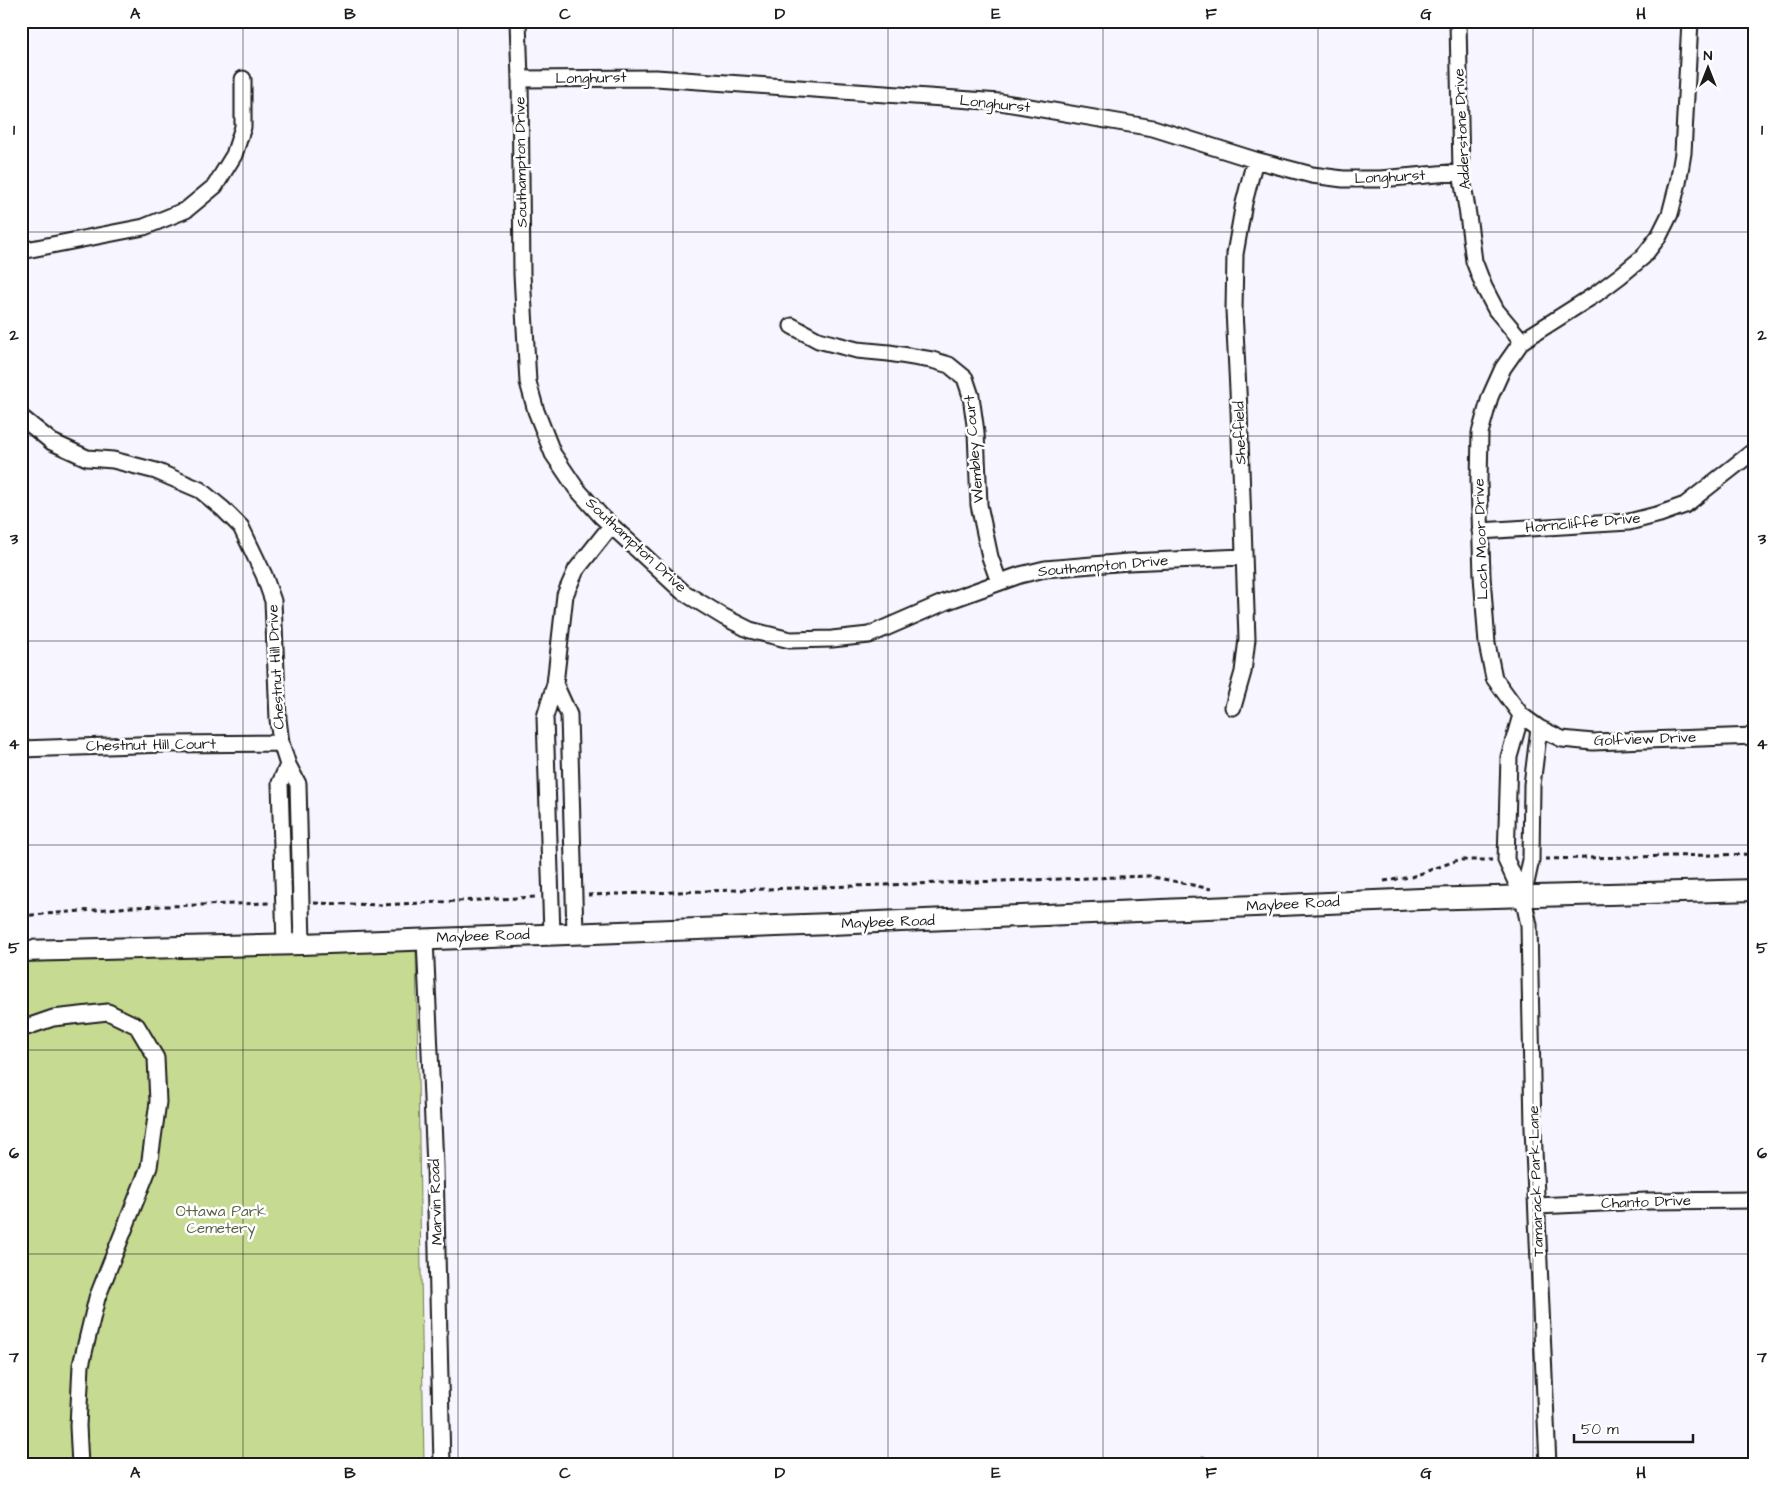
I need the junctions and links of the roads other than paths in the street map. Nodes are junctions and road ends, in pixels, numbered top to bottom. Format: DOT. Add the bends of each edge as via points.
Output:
graph roads {
  1 [pos="518,21"];
  2 [pos="1458,21"];
  3 [pos="1690,21"];
  4 [pos="243,79"];
  5 [pos="520,79"];
  6 [pos="1255,160"];
  7 [pos="1461,172"];
  8 [pos="21,251"];
  9 [pos="792,326"];
  10 [pos="1522,341"];
  11 [pos="21,417"];
  12 [pos="1755,450"];
  13 [pos="611,526"];
  14 [pos="1480,531"];
  15 [pos="1243,557"];
  16 [pos="999,582"];
  17 [pos="555,684"];
  18 [pos="1233,707"];
  19 [pos="1521,715"];
  20 [pos="1539,728"];
  21 [pos="1755,736"];
  22 [pos="280,743"];
  23 [pos="21,749"];
  24 [pos="288,765"];
  25 [pos="1507,784"];
  26 [pos="1532,785"];
  27 [pos="571,794"];
  28 [pos="548,795"];
  29 [pos="299,842"];
  30 [pos="282,843"];
  31 [pos="1755,890"];
  32 [pos="1523,897"];
  33 [pos="575,932"];
  34 [pos="552,934"];
  35 [pos="425,939"];
  36 [pos="293,944"];
  37 [pos="21,951"];
  38 [pos="21,1029"];
  39 [pos="1755,1200"];
  40 [pos="1537,1206"];
  41 [pos="80,1465"];
  42 [pos="442,1465"];
  43 [pos="1548,1465"];
  1 -- 5 [label="street, Southampton Drive"];
  2 -- 7 [label="street, Adderstone Drive"];
  3 -- 10 [label="street" via="1683,153 1670,214 1659,236 1620,276"];
  4 -- 8 [label="street" via="243,127 234,155 215,186 186,210 144,228"];
  5 -- 6 [label="street, Longhurst" via="656,78 1000,102 1153,128"];
  5 -- 13 [label="street, Southampton Drive" via="522,274 528,382 553,454 576,488"];
  6 -- 7 [label="street, Longhurst" via="1312,176 1343,179 1406,178"];
  6 -- 15 [label="street, Sheffield" via="1235,254"];
  7 -- 10 [label="street, Adderstone Drive" via="1474,261 1496,310"];
  9 -- 16 [label="street, Wembley Court" via="818,340 857,350 949,365 965,378 972,396 976,432 979,505 988,550"];
  10 -- 14 [label="street, Loch Moor Drive" via="1503,368 1490,397 1480,433"];
  11 -- 22 [label="street, Chestnut Hill Drive" via="52,442 87,458 113,460 156,471 200,490 241,527 273,601"];
  12 -- 14 [label="street, Horncliffe Drive" via="1685,505 1660,514 1629,522"];
  13 -- 16 [label="street, Southampton Drive" via="683,592 750,630 790,640 870,635"];
  13 -- 17 [label="street" via="576,570 565,595"];
  14 -- 19 [label="street, Loch Moor Drive" via="1486,644 1494,678"];
  15 -- 16 [label="street, Southampton Drive" via="1045,569"];
  15 -- 18 [label="street, Sheffield" via="1247,638 1243,672"];
  17 -- 27 [label="street" via="568,715"];
  17 -- 28 [label="street" via="545,717"];
  19 -- 20 [label="street, Loch Moor Drive"];
  19 -- 25 [label="street" via="1509,757"];
  20 -- 21 [label="street, Golfview Drive" via="1562,739 1593,742"];
  20 -- 26 [label="street"];
  22 -- 23 [label="street, Chestnut Hill Court"];
  22 -- 24 [label="street, Chestnut Hill Drive"];
  24 -- 29 [label="street, Chestnut Hill Drive" via="298,784"];
  24 -- 30 [label="street" via="280,783"];
  25 -- 26 [label="street"];
  25 -- 32 [label="street" via="1506,860"];
  26 -- 32 [label="street" via="1531,860"];
  27 -- 28 [label="street"];
  27 -- 33 [label="street"];
  28 -- 34 [label="street"];
  29 -- 30 [label="street"];
  29 -- 36 [label="street, Chestnut Hill Drive" via="301,903"];
  30 -- 36 [label="street" via="283,903"];
  31 -- 32 [label="main road, Maybee Road"];
  32 -- 33 [label="main road, Maybee Road"];
  32 -- 40 [label="street, Tamarack Park Lane" via="1528,925"];
  33 -- 34 [label="main road, Maybee Road"];
  34 -- 35 [label="main road, Maybee Road"];
  35 -- 36 [label="main road, Maybee Road"];
  35 -- 42 [label="street, Marvin Road" via="435,1166"];
  36 -- 37 [label="main road, Maybee Road"];
  38 -- 41 [label="street" via="53,1018 108,1012 137,1026 156,1058 158,1102 149,1167 97,1298 81,1365"];
  39 -- 40 [label="street, Chanto Drive"];
  40 -- 43 [label="street, Tamarack Park Lane"];
}
